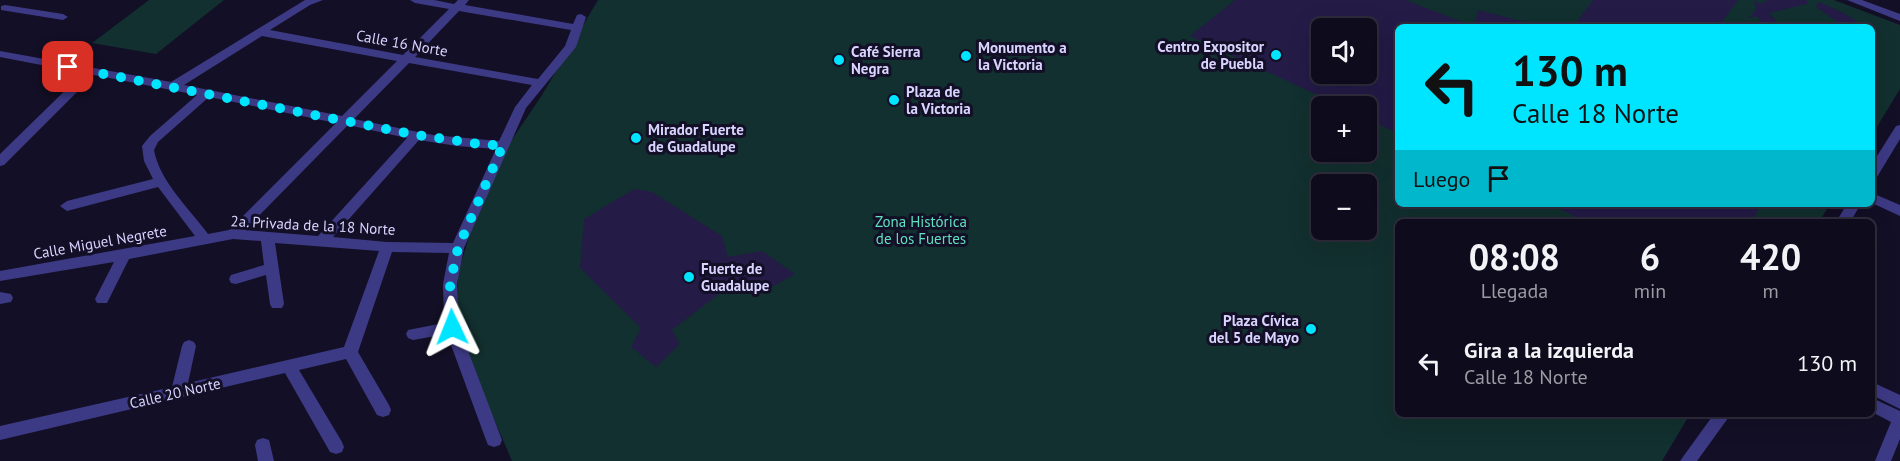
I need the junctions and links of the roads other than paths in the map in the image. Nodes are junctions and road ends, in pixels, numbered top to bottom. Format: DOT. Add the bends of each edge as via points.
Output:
graph roads {
  1 [pos="16,0"];
  2 [pos="415,0"];
  3 [pos="1852,0"];
  4 [pos="1878,0"];
  5 [pos="311,1"];
  6 [pos="460,4"];
  7 [pos="1900,8"];
  8 [pos="2,10"];
  9 [pos="63,16"];
  10 [pos="1900,18"];
  11 [pos="260,33"];
  12 [pos="0,54"];
  13 [pos="405,59"];
  14 [pos="91,71"];
  15 [pos="540,83"];
  16 [pos="173,86"];
  17 [pos="206,93"];
  18 [pos="344,120"];
  19 [pos="1900,129"];
  20 [pos="417,135"];
  21 [pos="503,145"];
  22 [pos="0,162"];
  23 [pos="1875,169"];
  24 [pos="162,182"];
  25 [pos="1875,199"];
  26 [pos="67,206"];
  27 [pos="1900,211"];
  28 [pos="233,234"];
  29 [pos="267,238"];
  30 [pos="206,239"];
  31 [pos="323,240"];
  32 [pos="387,247"];
  33 [pos="458,248"];
  34 [pos="124,255"];
  35 [pos="272,268"];
  36 [pos="0,276"];
  37 [pos="236,279"];
  38 [pos="102,299"];
  39 [pos="277,304"];
  40 [pos="452,327"];
  41 [pos="413,334"];
  42 [pos="189,346"];
  43 [pos="350,352"];
  44 [pos="288,367"];
  45 [pos="1875,390"];
  46 [pos="179,392"];
  47 [pos="1900,402"];
  48 [pos="1875,406"];
  49 [pos="382,410"];
  50 [pos="1721,417"];
  51 [pos="1900,419"];
  52 [pos="3,436"];
  53 [pos="494,440"];
  54 [pos="336,447"];
  55 [pos="1688,461"];
  56 [pos="1883,461"];
  1 -- 8 [label="street"];
  2 -- 6 [label="street"];
  3 -- 10 [label="street"];
  4 -- 7 [label="street"];
  5 -- 11 [label="street"];
  6 -- 13 [label="street"];
  6 -- 15 [label="street" via="578,22 570,47"];
  8 -- 9 [label="street"];
  11 -- 13 [label="street, Calle 16 Norte"];
  11 -- 16 [label="street"];
  12 -- 14 [label="street"];
  13 -- 15 [label="street, Calle 16 Norte"];
  13 -- 18 [label="street"];
  14 -- 16 [label="street"];
  14 -- 22 [label="street"];
  15 -- 21 [label="street" via="521,107"];
  16 -- 17 [label="street"];
  17 -- 18 [label="street"];
  17 -- 24 [label="street" via="148,147"];
  18 -- 20 [label="street"];
  18 -- 28 [label="street"];
  19 -- 23 [label="street"];
  20 -- 21 [label="street"];
  20 -- 31 [label="street"];
  21 -- 33 [label="street"];
  24 -- 26 [label="street"];
  24 -- 30 [label="street"];
  25 -- 27 [label="street"];
  28 -- 29 [label="street, 2a. Privada de la 18 Norte"];
  28 -- 30 [label="street, 2a. Privada de la 18 Norte"];
  29 -- 31 [label="street, 2a. Privada de la 18 Norte"];
  29 -- 35 [label="street"];
  30 -- 34 [label="street, Calle Miguel Negrete"];
  31 -- 32 [label="street, 2a. Privada de la 18 Norte"];
  32 -- 33 [label="street, 2a. Privada de la 18 Norte"];
  32 -- 43 [label="street"];
  33 -- 40 [label="street" via="450,284"];
  34 -- 36 [label="street, Calle Miguel Negrete"];
  34 -- 38 [label="street"];
  35 -- 37 [label="street"];
  35 -- 39 [label="street"];
  40 -- 41 [label="street"];
  40 -- 53 [label="street"];
  42 -- 46 [label="street"];
  43 -- 44 [label="street, Calle 20 Norte"];
  43 -- 49 [label="street"];
  44 -- 46 [label="street, Calle 20 Norte"];
  44 -- 54 [label="street"];
  45 -- 47 [label="street"];
  46 -- 52 [label="street, Calle 20 Norte"];
  48 -- 51 [label="street"];
  50 -- 55 [label="street"];
  51 -- 56 [label="street"];
}
